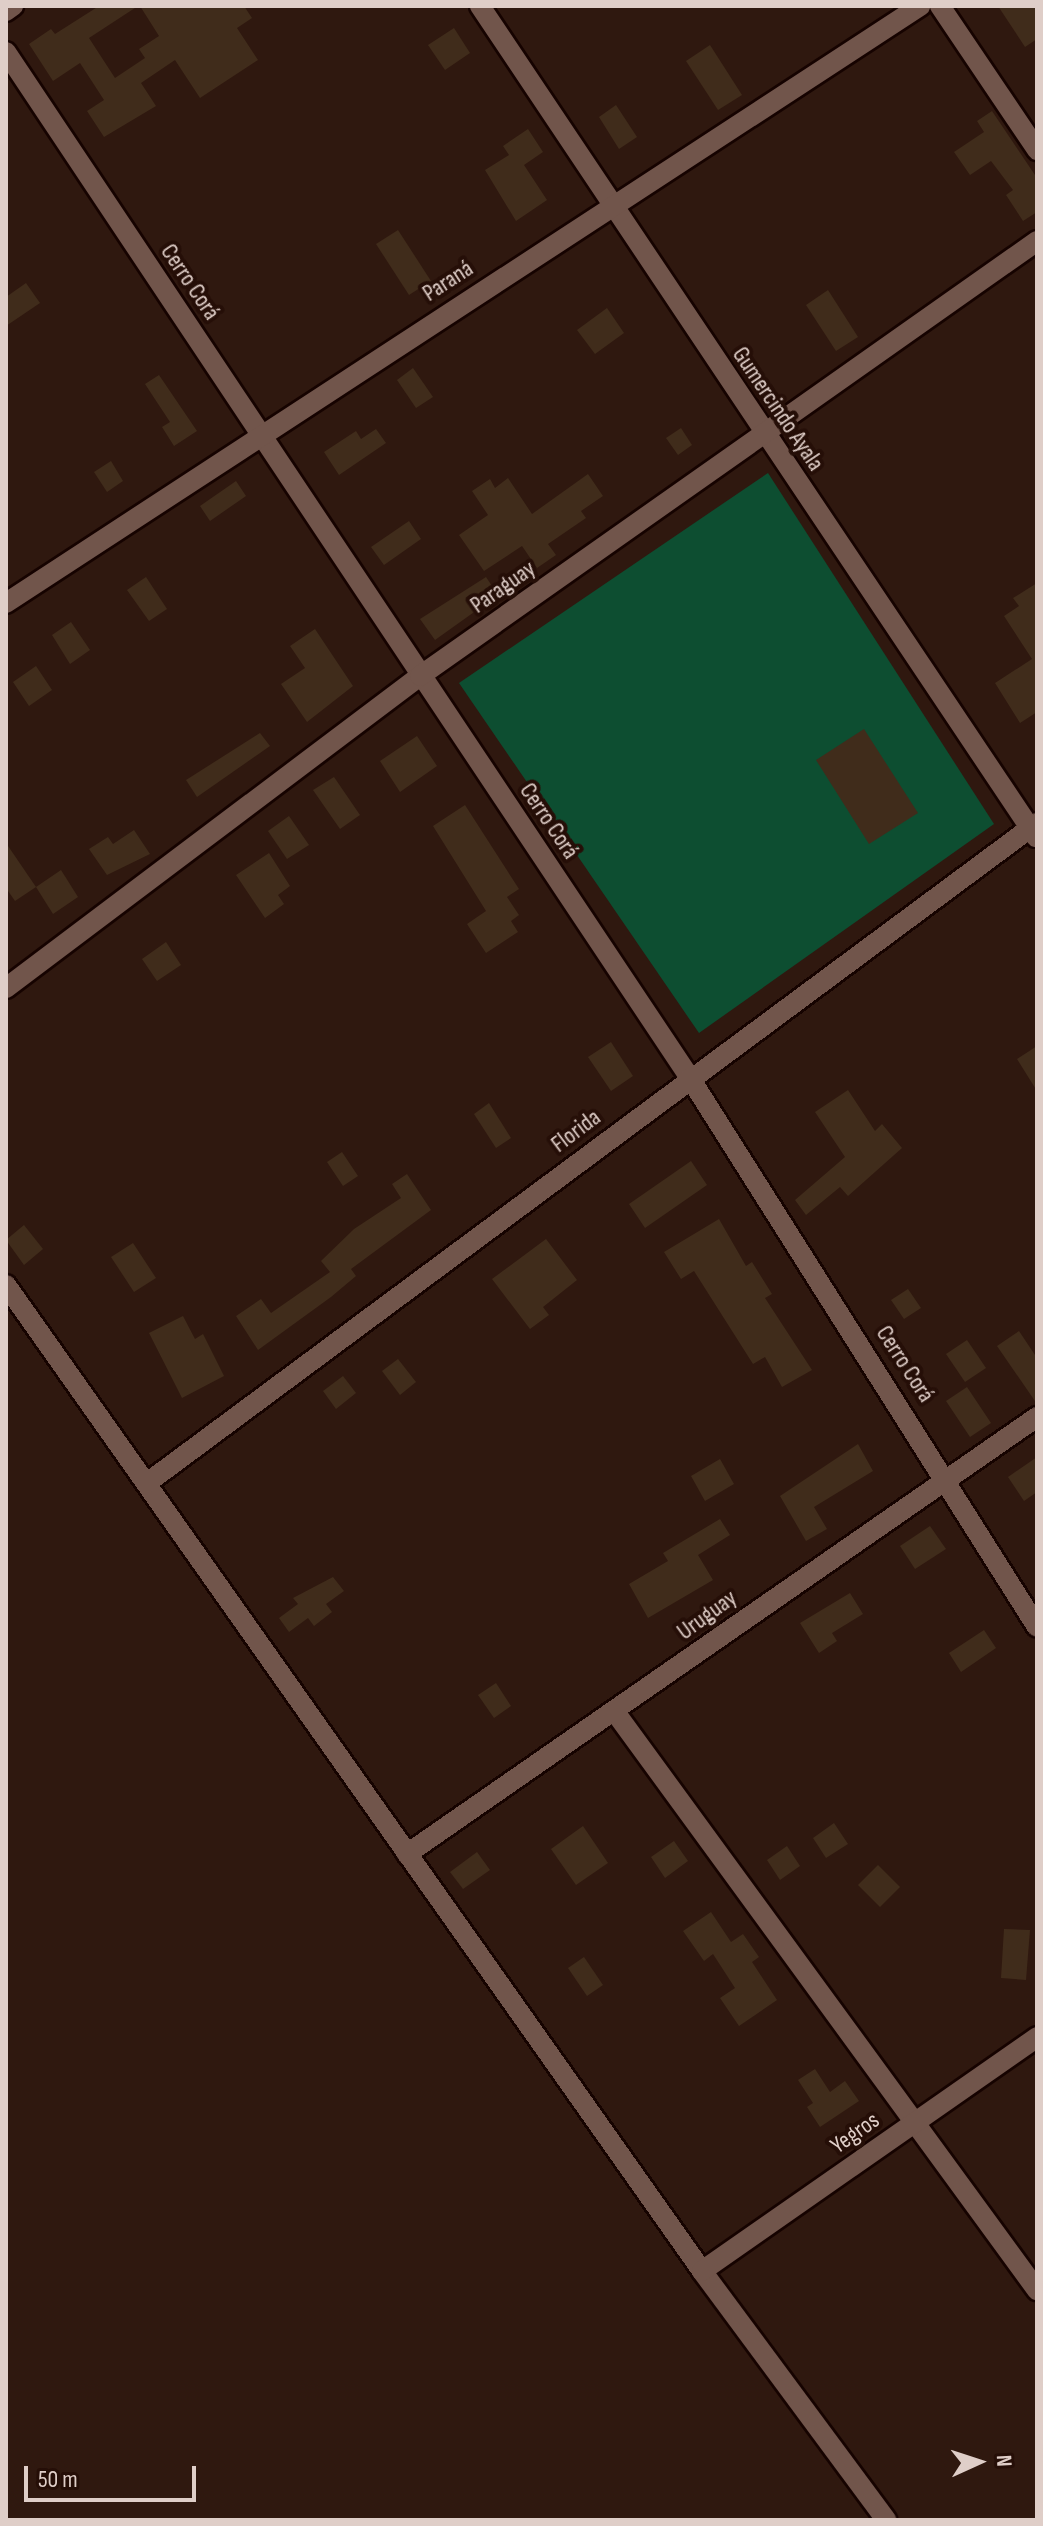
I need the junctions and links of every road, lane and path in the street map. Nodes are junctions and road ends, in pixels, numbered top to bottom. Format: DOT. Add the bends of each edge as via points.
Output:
graph roads {
  1 [pos="13,6"];
  2 [pos="480,6"];
  3 [pos="920,6"];
  4 [pos="940,6"];
  5 [pos="6,11"];
  6 [pos="6,52"];
  7 [pos="1037,150"];
  8 [pos="610,207"];
  9 [pos="1037,241"];
  10 [pos="259,434"];
  11 [pos="766,437"];
  12 [pos="6,603"];
  13 [pos="420,676"];
  14 [pos="1035,830"];
  15 [pos="6,988"];
  16 [pos="690,1078"];
  17 [pos="6,1285"];
  18 [pos="1037,1417"];
  19 [pos="946,1476"];
  20 [pos="147,1483"];
  21 [pos="1037,1627"];
  22 [pos="615,1712"];
  23 [pos="407,1854"];
  24 [pos="1037,2037"];
  25 [pos="918,2121"];
  26 [pos="702,2271"];
  27 [pos="1037,2290"];
  28 [pos="886,2520"];
  1 -- 5 [label="street"];
  2 -- 8 [label="street, Gumercindo Ayala"];
  3 -- 8 [label="street, Paraná"];
  4 -- 7 [label="street"];
  6 -- 10 [label="street, Cerro Corá"];
  8 -- 10 [label="street, Paraná"];
  8 -- 11 [label="street, Gumercindo Ayala"];
  9 -- 11 [label="street, Paraguay"];
  10 -- 12 [label="street, Paraná"];
  10 -- 13 [label="street, Cerro Corá"];
  11 -- 13 [label="street, Paraguay"];
  11 -- 14 [label="street, Gumercindo Ayala"];
  13 -- 15 [label="street, Paraguay"];
  13 -- 16 [label="street, Cerro Corá"];
  14 -- 16 [label="street, Florida"];
  16 -- 19 [label="street, Cerro Corá"];
  16 -- 20 [label="street, Florida"];
  17 -- 20 [label="street"];
  18 -- 19 [label="street, Uruguay"];
  19 -- 21 [label="street, Cerro Corá"];
  19 -- 22 [label="street, Uruguay"];
  20 -- 23 [label="street"];
  22 -- 23 [label="street, Uruguay"];
  22 -- 25 [label="street"];
  23 -- 26 [label="street"];
  24 -- 25 [label="street, Yegros"];
  25 -- 26 [label="street, Yegros"];
  25 -- 27 [label="street"];
  26 -- 28 [label="street"];
}
